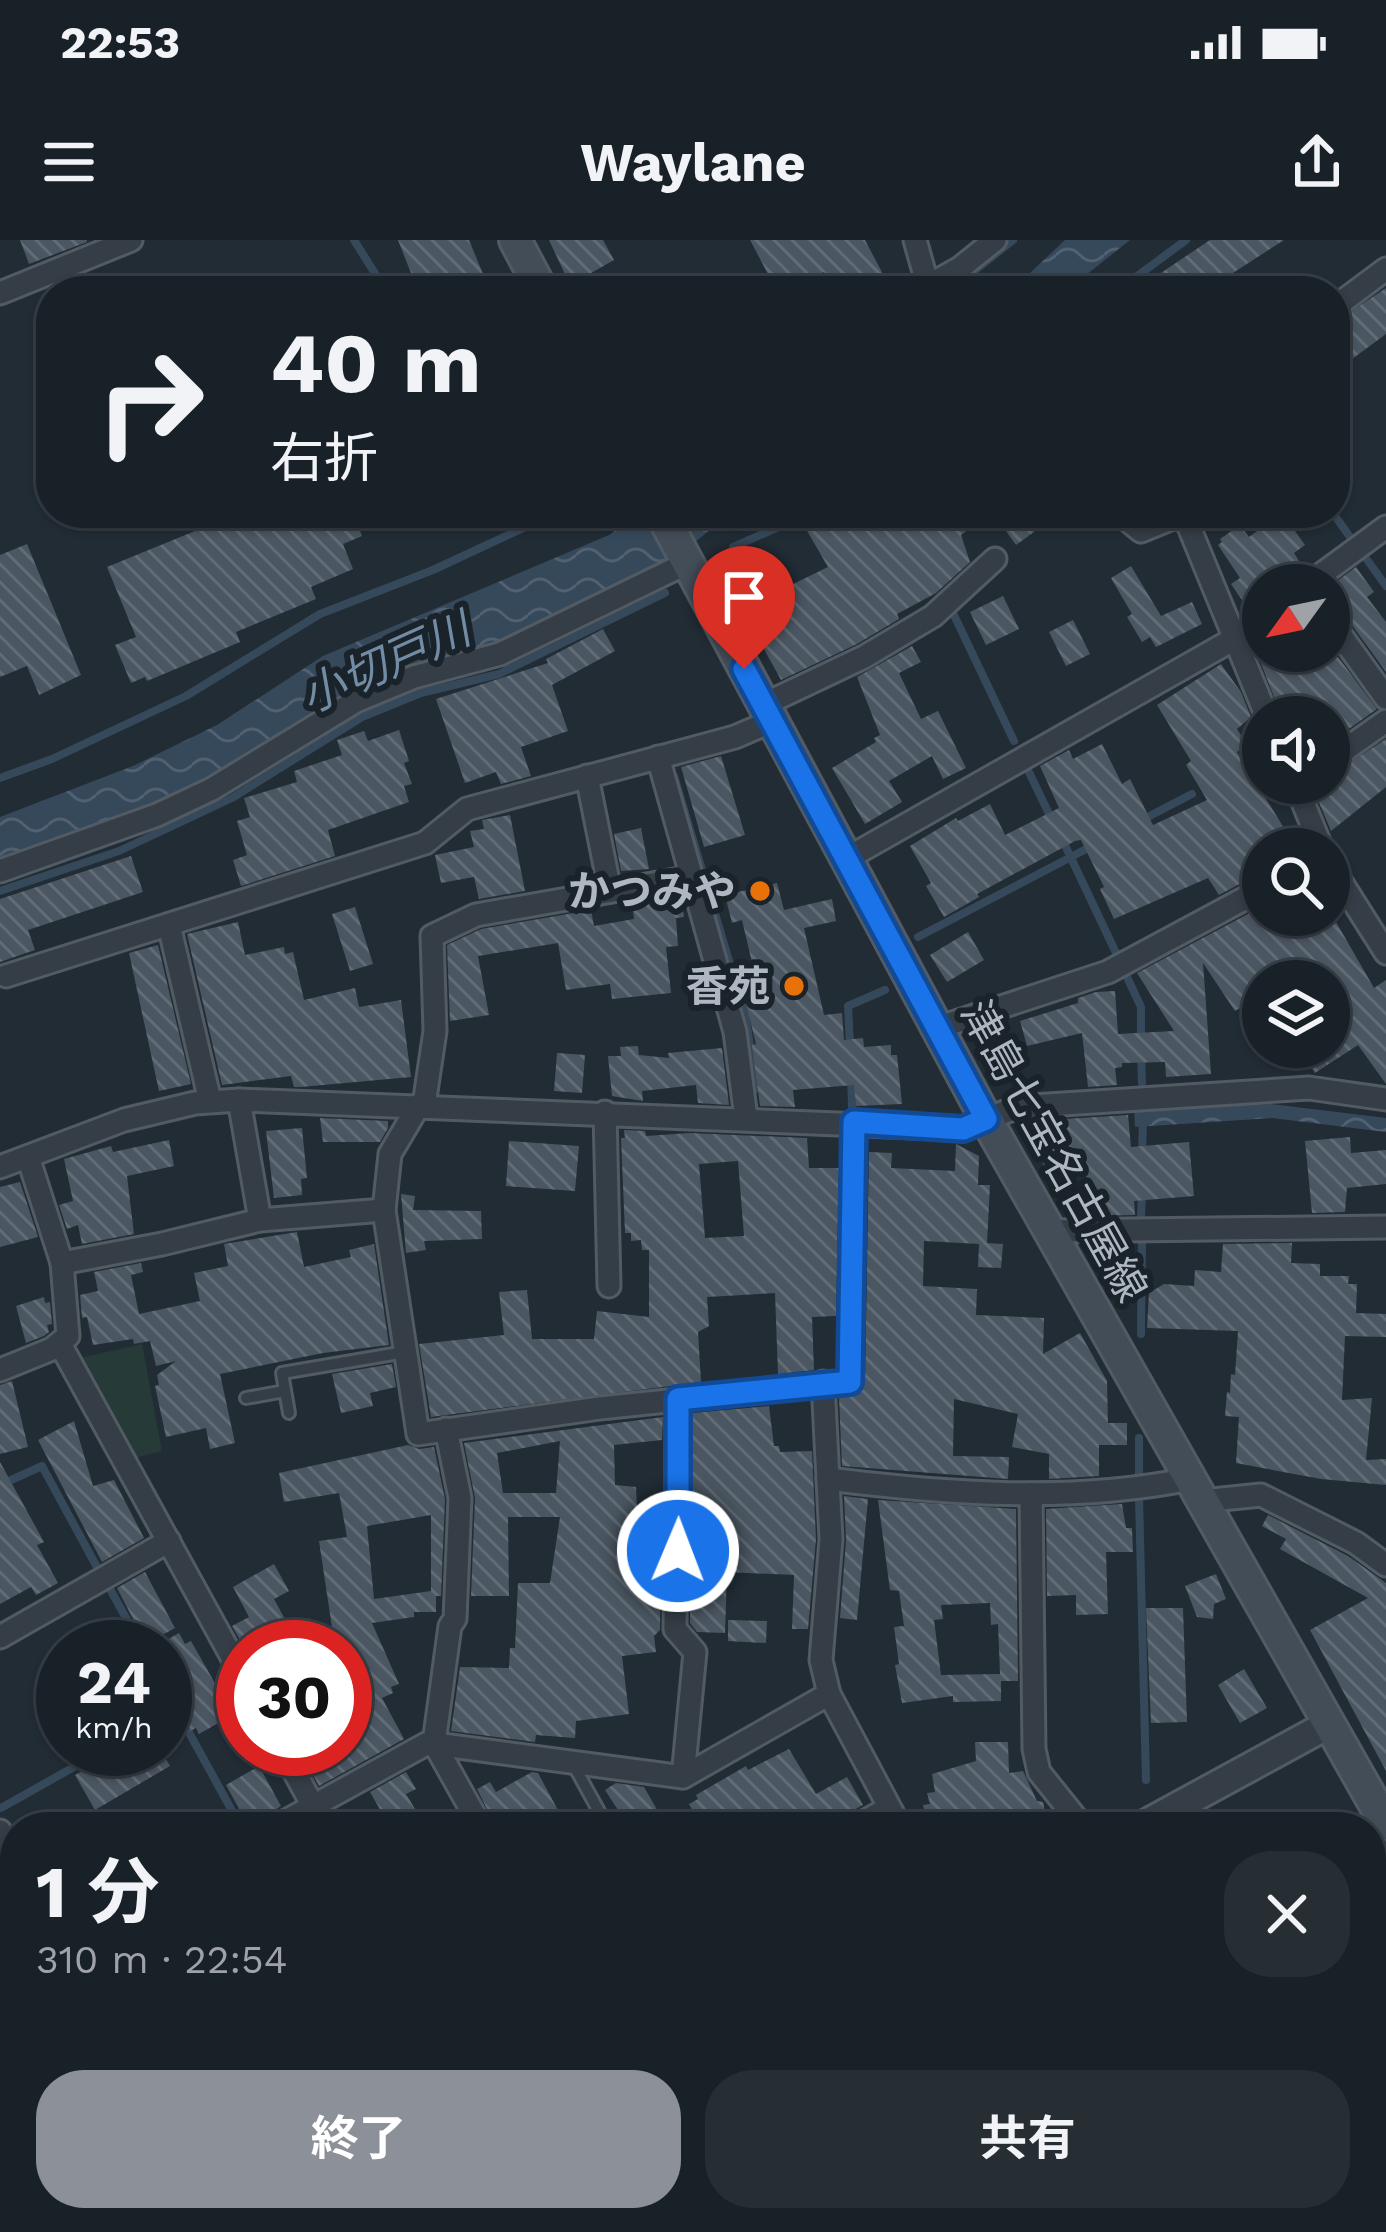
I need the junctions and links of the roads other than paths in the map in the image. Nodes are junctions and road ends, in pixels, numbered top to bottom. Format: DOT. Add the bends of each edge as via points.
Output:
graph roads {
  1 [pos="131,240"];
  2 [pos="514,240"];
  3 [pos="915,240"];
  4 [pos="994,240"];
  5 [pos="1386,269"];
  6 [pos="534,276"];
  7 [pos="925,276"];
  8 [pos="946,276"];
  9 [pos="2,287"];
  10 [pos="1350,296"];
  11 [pos="1386,527"];
  12 [pos="669,528"];
  13 [pos="1189,528"];
  14 [pos="995,560"];
  15 [pos="686,561"];
  16 [pos="1336,564"];
  17 [pos="1242,633"];
  18 [pos="1234,639"];
  19 [pos="1350,648"];
  20 [pos="1258,696"];
  21 [pos="1386,698"];
  22 [pos="767,713"];
  23 [pos="1386,721"];
  24 [pos="1350,746"];
  25 [pos="658,757"];
  26 [pos="586,776"];
  27 [pos="846,859"];
  28 [pos="0,871"];
  29 [pos="692,877"];
  30 [pos="610,891"];
  31 [pos="1350,896"];
  32 [pos="1242,899"];
  33 [pos="169,925"];
  34 [pos="1386,953"];
  35 [pos="6,976"];
  36 [pos="937,1028"];
  37 [pos="1386,1099"];
  38 [pos="239,1100"];
  39 [pos="210,1101"];
  40 [pos="422,1105"];
  41 [pos="605,1112"];
  42 [pos="746,1118"];
  43 [pos="986,1119"];
  44 [pos="854,1122"];
  45 [pos="28,1157"];
  46 [pos="0,1167"];
  47 [pos="384,1210"];
  48 [pos="260,1220"];
  49 [pos="1386,1227"];
  50 [pos="1049,1231"];
  51 [pos="62,1263"];
  52 [pos="609,1286"];
  53 [pos="61,1343"];
  54 [pos="405,1352"];
  55 [pos="0,1370"];
  56 [pos="823,1382"];
  57 [pos="285,1390"];
  58 [pos="246,1398"];
  59 [pos="678,1399"];
  60 [pos="289,1413"];
  61 [pos="446,1430"];
  62 [pos="828,1479"];
  63 [pos="1196,1490"];
  64 [pos="1031,1494"];
  65 [pos="169,1541"];
  66 [pos="1386,1565"];
  67 [pos="216,1627"];
  68 [pos="0,1637"];
  69 [pos="829,1694"];
  70 [pos="1329,1724"];
  71 [pos="434,1743"];
  72 [pos="572,1762"];
  73 [pos="298,1776"];
  74 [pos="683,1777"];
  75 [pos="887,1803"];
  76 [pos="315,1805"];
  77 [pos="302,1812"];
  78 [pos="319,1812"];
  79 [pos="473,1812"];
  80 [pos="599,1812"];
  81 [pos="870,1812"];
  82 [pos="892,1812"];
  83 [pos="1071,1812"];
  84 [pos="1168,1812"];
  85 [pos="1380,1812"];
  1 -- 9 [label="street"];
  2 -- 6 [label="main road"];
  3 -- 7 [label="street"];
  4 -- 8 [label="street"];
  5 -- 10 [label="street"];
  11 -- 16 [label="street"];
  12 -- 15 [label="main road, 津島七宝名古屋線"];
  13 -- 18 [label="street"];
  14 -- 22 [label="street" via="933,616"];
  15 -- 22 [label="main road, 津島七宝名古屋線"];
  15 -- 28 [label="street" via="500,655 356,701 157,815"];
  17 -- 18 [label="street"];
  18 -- 20 [label="street"];
  18 -- 27 [label="street"];
  19 -- 21 [label="street"];
  22 -- 25 [label="street" via="735,737"];
  22 -- 27 [label="main road, 津島七宝名古屋線"];
  23 -- 24 [label="street"];
  25 -- 26 [label="street"];
  25 -- 29 [label="street"];
  26 -- 30 [label="street"];
  26 -- 33 [label="street" via="467,809 425,842"];
  27 -- 36 [label="main road, 津島七宝名古屋線"];
  29 -- 30 [label="street"];
  29 -- 42 [label="street" via="735,1032"];
  30 -- 40 [label="street" via="476,915 432,936 435,1031"];
  31 -- 34 [label="street"];
  32 -- 36 [label="street" via="1108,972"];
  33 -- 35 [label="street"];
  33 -- 39 [label="street"];
  36 -- 43 [label="main road, 津島七宝名古屋線"];
  37 -- 43 [label="street" via="1309,1088 1017,1107"];
  38 -- 39 [label="street"];
  38 -- 40 [label="street"];
  38 -- 48 [label="street"];
  39 -- 45 [label="street" via="124,1120"];
  40 -- 41 [label="street"];
  40 -- 47 [label="street" via="390,1154"];
  41 -- 42 [label="street"];
  41 -- 52 [label="street"];
  42 -- 44 [label="street"];
  43 -- 44 [label="street" via="963,1129"];
  43 -- 50 [label="main road, 津島七宝名古屋線"];
  44 -- 56 [label="street" via="850,1382"];
  45 -- 46 [label="street"];
  45 -- 51 [label="street"];
  47 -- 48 [label="street"];
  47 -- 54 [label="street"];
  48 -- 51 [label="street"];
  49 -- 50 [label="street"];
  50 -- 63 [label="main road, 津島七宝名古屋線"];
  51 -- 53 [label="street" via="68,1336"];
  53 -- 55 [label="street"];
  53 -- 65 [label="street"];
  54 -- 57 [label="lane" via="282,1373"];
  54 -- 61 [label="street" via="418,1434"];
  56 -- 59 [label="street"];
  56 -- 62 [label="street"];
  57 -- 58 [label="lane"];
  57 -- 60 [label="lane"];
  59 -- 61 [label="street"];
  59 -- 74 [label="street" via="675,1629 695,1652"];
  61 -- 71 [label="street" via="460,1498 455,1619"];
  62 -- 64 [label="street"];
  62 -- 69 [label="street" via="821,1660"];
  63 -- 64 [label="street"];
  63 -- 66 [label="street" via="1261,1495"];
  63 -- 70 [label="main road, 津島七宝名古屋線"];
  64 -- 83 [label="street" via="1034,1749 1040,1772"];
  65 -- 67 [label="street"];
  65 -- 68 [label="street"];
  69 -- 74 [label="street"];
  69 -- 75 [label="street"];
  70 -- 84 [label="street"];
  70 -- 85 [label="main road, 津島七宝名古屋線"];
  71 -- 72 [label="street"];
  71 -- 76 [label="street"];
  71 -- 79 [label="street"];
  72 -- 74 [label="street"];
  72 -- 80 [label="lane"];
  73 -- 76 [label="street"];
  75 -- 81 [label="lane"];
  75 -- 82 [label="street"];
  76 -- 77 [label="street"];
  76 -- 78 [label="lane"];
}
